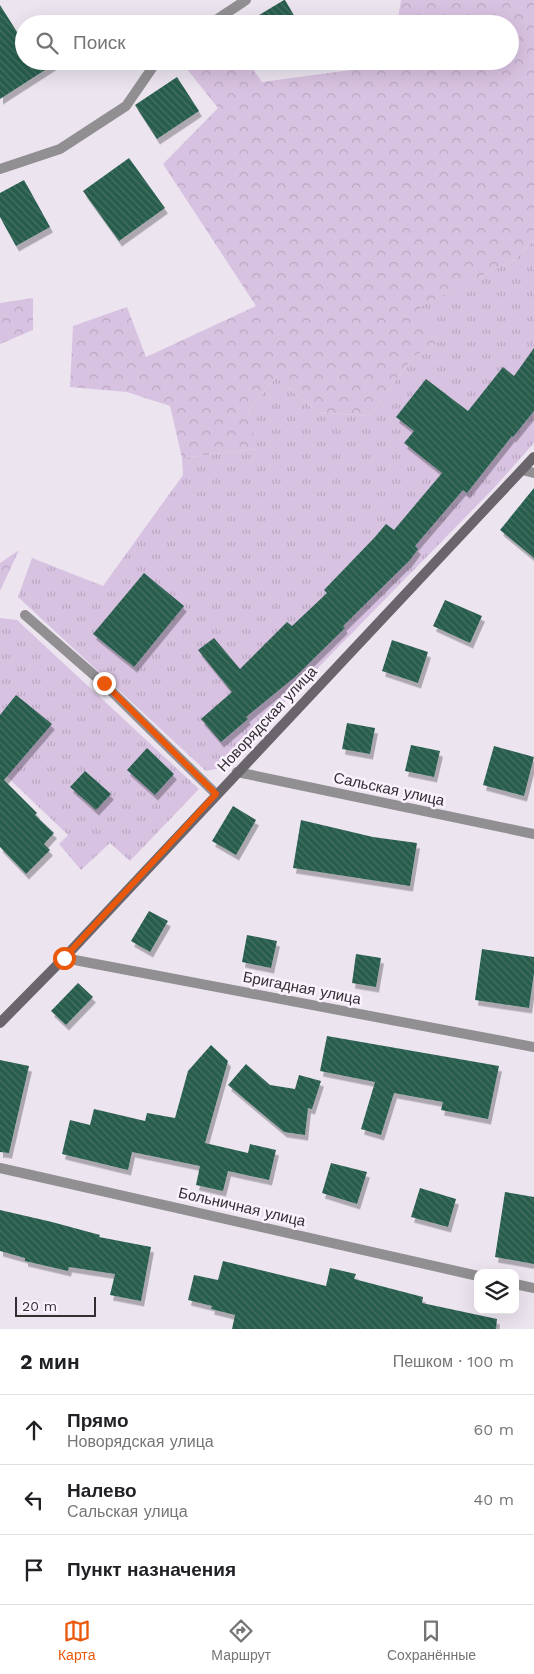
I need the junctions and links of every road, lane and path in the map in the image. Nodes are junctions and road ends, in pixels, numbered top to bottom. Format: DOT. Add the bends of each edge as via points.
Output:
graph roads {
  1 [pos="246,0"];
  2 [pos="224,15"];
  3 [pos="151,70"];
  4 [pos="0,169"];
  5 [pos="534,457"];
  6 [pos="522,470"];
  7 [pos="534,473"];
  8 [pos="25,615"];
  9 [pos="237,772"];
  10 [pos="216,794"];
  11 [pos="534,834"];
  12 [pos="64,958"];
  13 [pos="0,1023"];
  14 [pos="534,1046"];
  15 [pos="0,1168"];
  16 [pos="474,1275"];
  17 [pos="519,1285"];
  18 [pos="534,1288"];
  1 -- 2 [label="street"];
  3 -- 4 [label="street" via="126,106 60,149"];
  5 -- 6 [label="street, Новорядская улица"];
  6 -- 7 [label="street"];
  6 -- 9 [label="street, Новорядская улица"];
  8 -- 10 [label="street" via="104,683"];
  9 -- 10 [label="street, Новорядская улица"];
  9 -- 11 [label="street, Сальская улица"];
  10 -- 12 [label="street, Новорядская улица"];
  12 -- 13 [label="street, Новорядская улица"];
  12 -- 14 [label="street, Бригадная улица"];
  15 -- 16 [label="street, Больничная улица"];
  17 -- 18 [label="street"];
}
